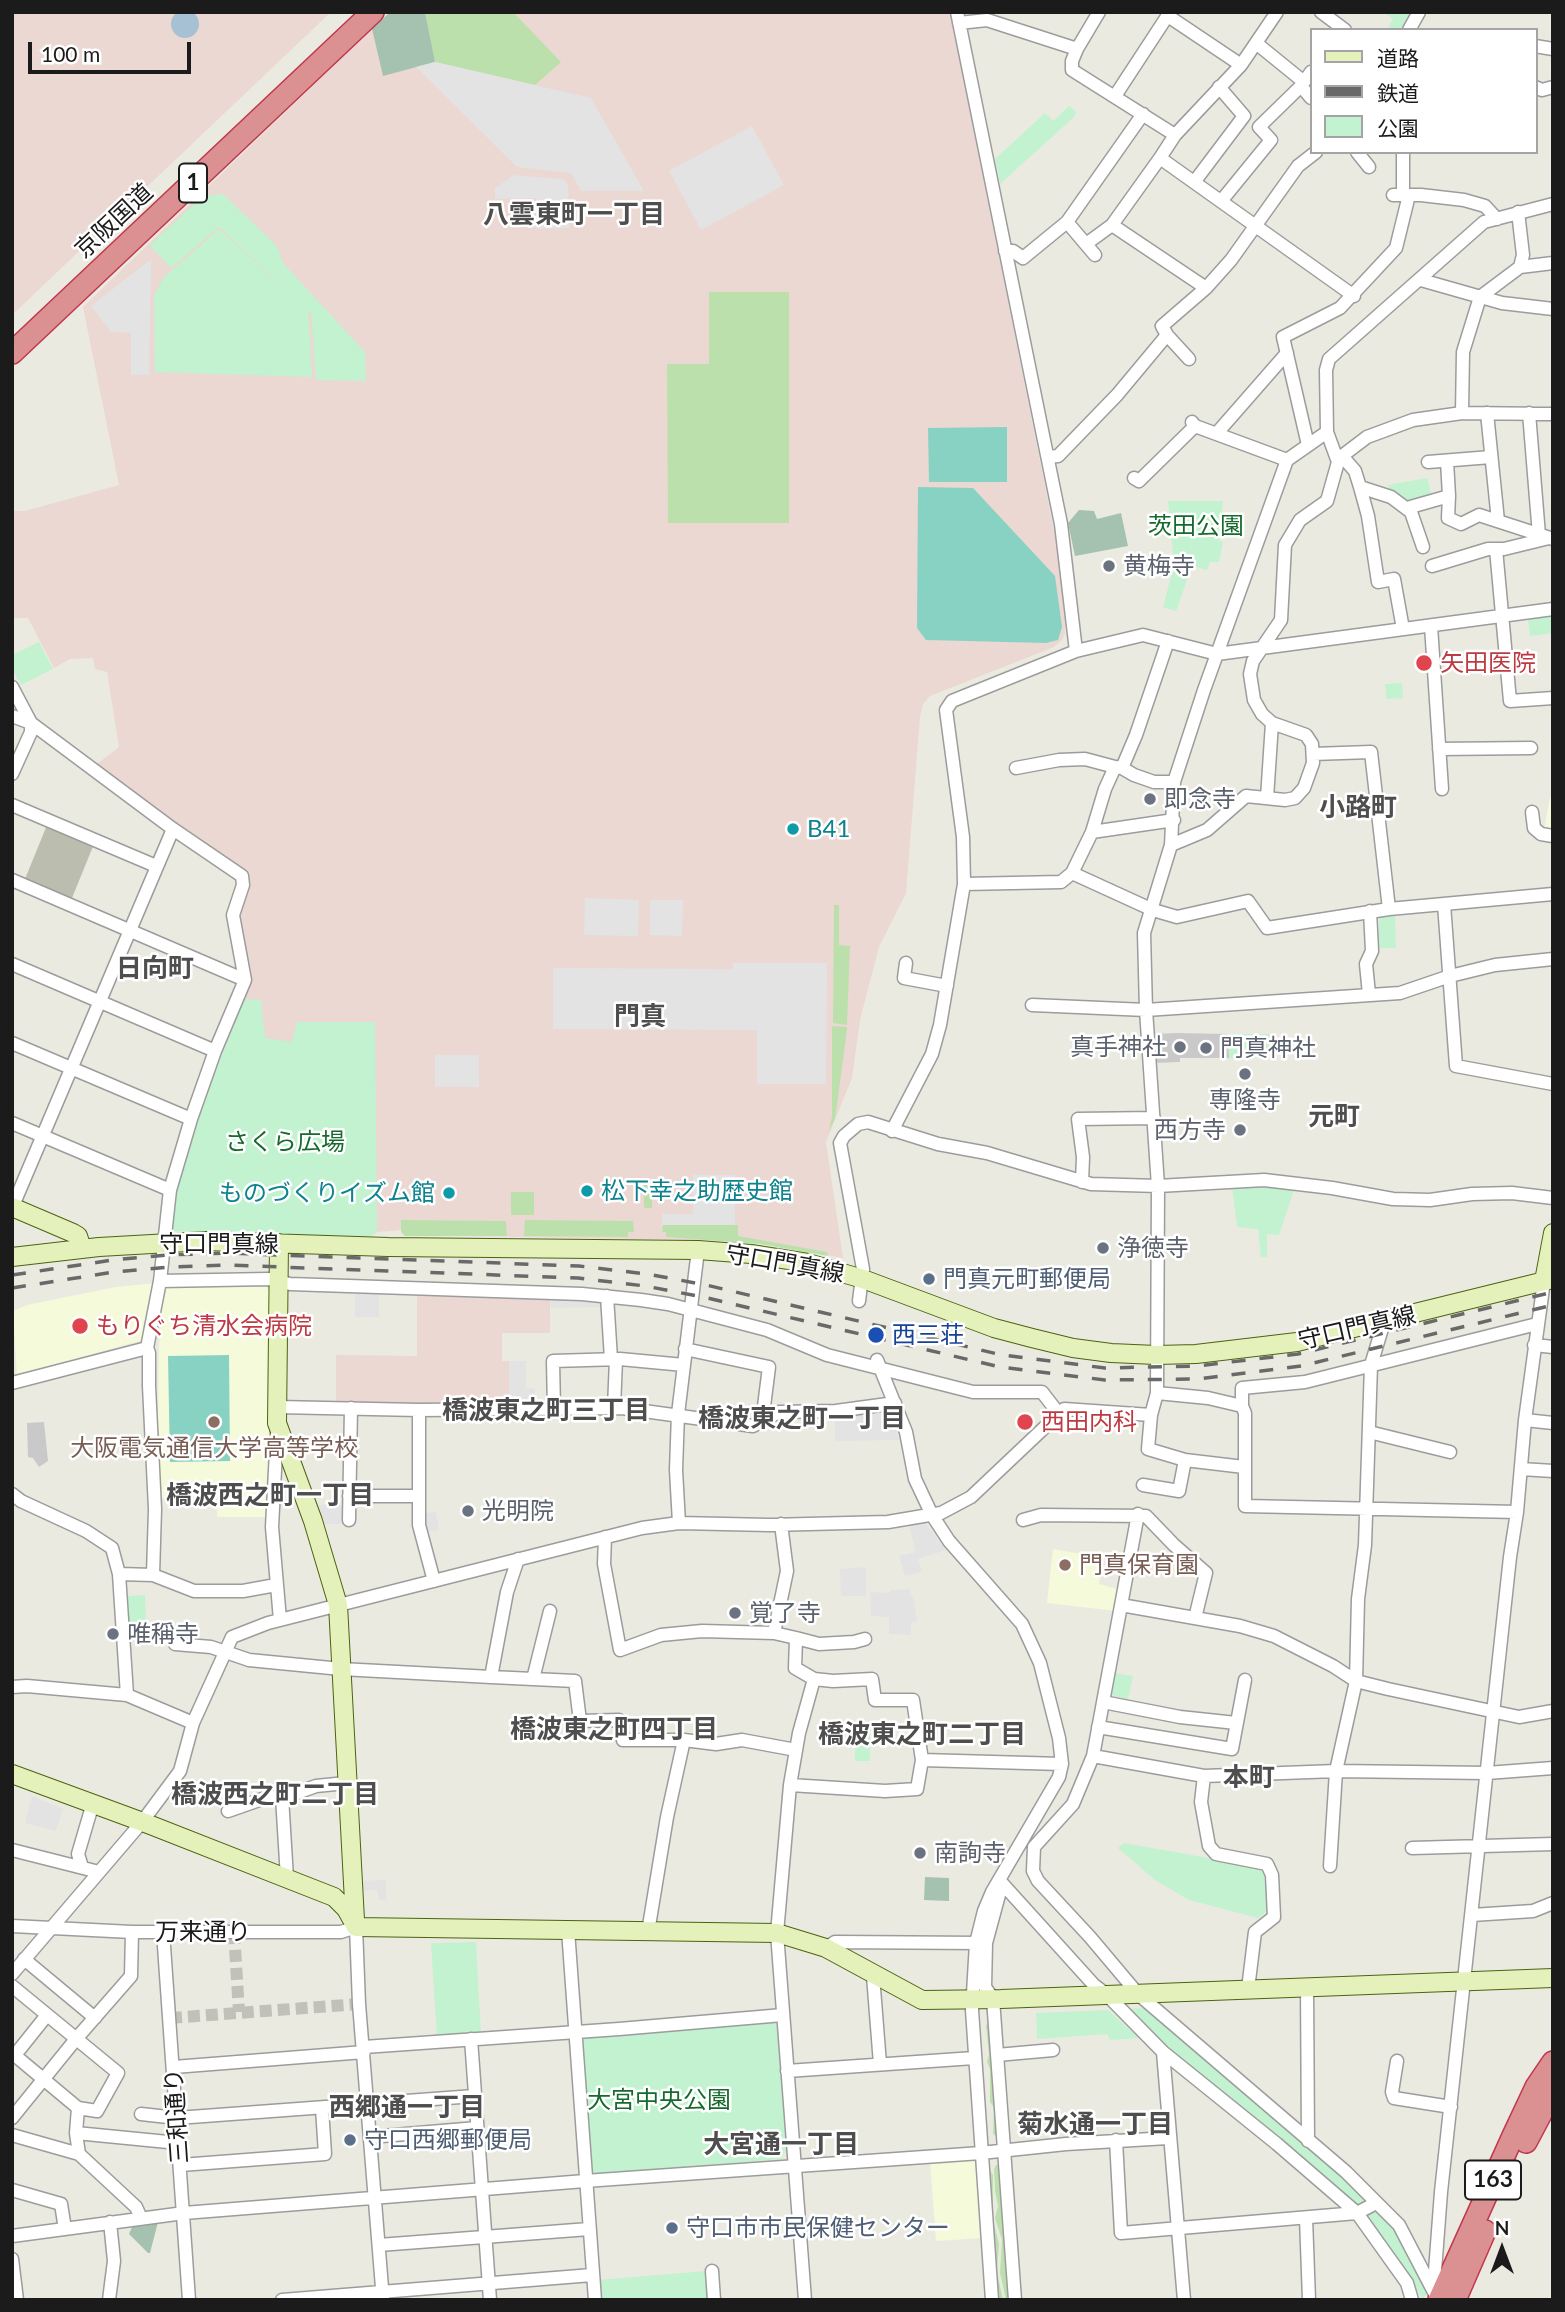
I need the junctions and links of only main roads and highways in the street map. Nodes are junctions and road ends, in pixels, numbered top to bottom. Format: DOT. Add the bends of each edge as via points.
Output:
graph roads {
  1 [pos="353,12"];
  2 [pos="373,12"];
  3 [pos="12,335"];
  4 [pos="12,353"];
  5 [pos="1553,2062"];
  6 [pos="1552,2093"];
  7 [pos="1443,2299"];
  1 -- 3 [label="highway, 京阪国道 / 1"];
  2 -- 4 [label="highway, 京阪国道 / 1"];
  5 -- 7 [label="highway, 163" via="1519,2123"];
  6 -- 7 [label="highway, 163"];
}
